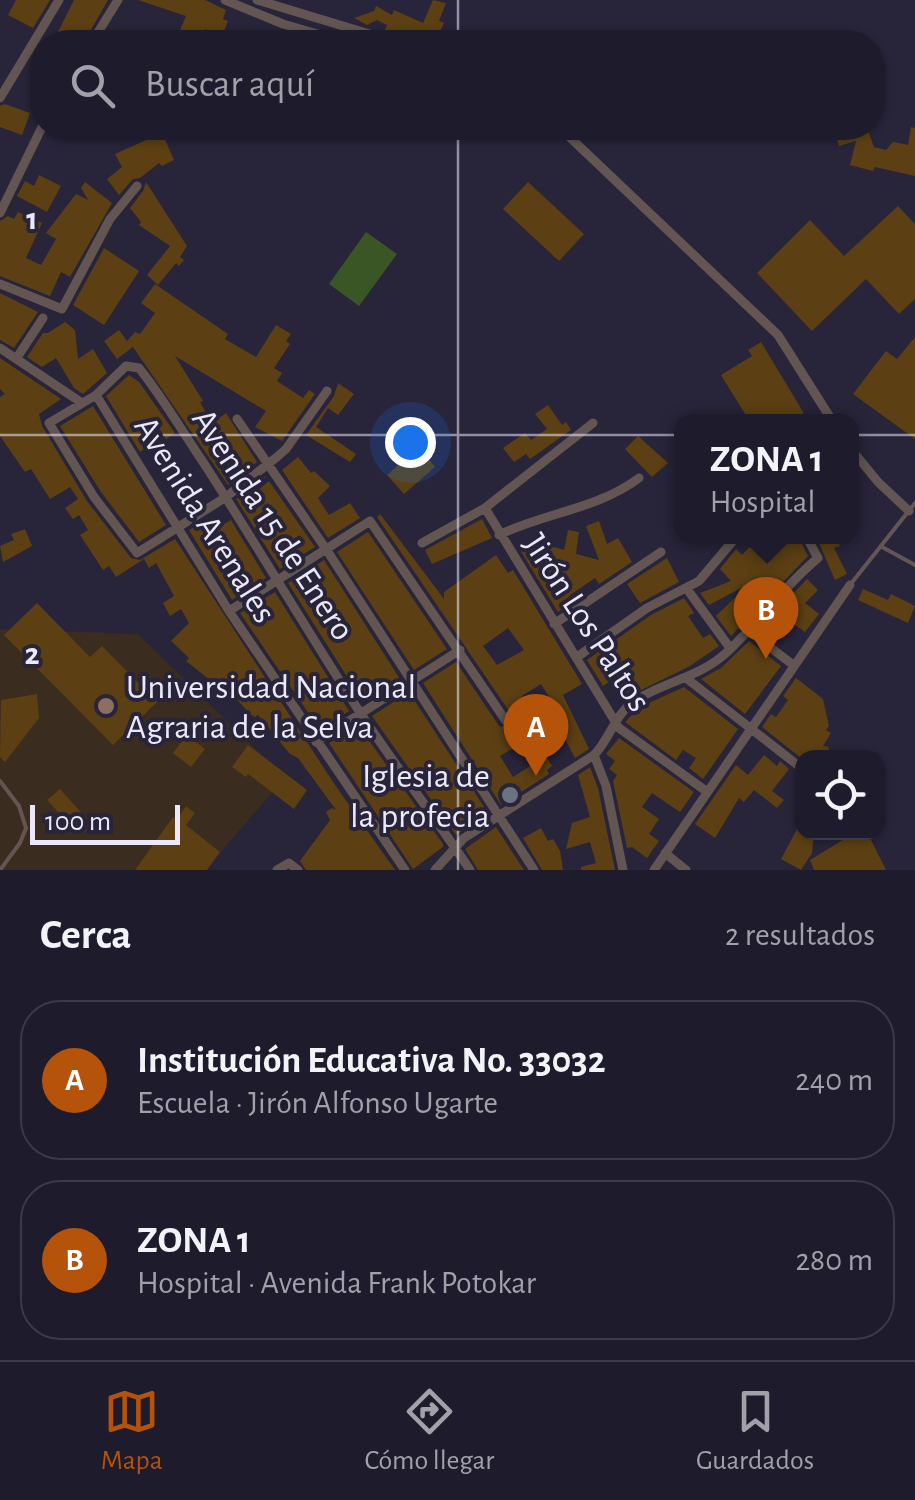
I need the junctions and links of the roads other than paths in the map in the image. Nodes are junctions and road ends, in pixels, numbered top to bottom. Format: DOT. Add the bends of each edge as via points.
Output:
graph roads {
  1 [pos="59,0"];
  2 [pos="118,0"];
  3 [pos="224,0"];
  4 [pos="256,0"];
  5 [pos="41,30"];
  6 [pos="99,30"];
  7 [pos="304,30"];
  8 [pos="356,30"];
  9 [pos="30,48"];
  10 [pos="0,98"];
  11 [pos="36,140"];
  12 [pos="573,140"];
  13 [pos="137,186"];
  14 [pos="0,213"];
  15 [pos="0,284"];
  16 [pos="43,318"];
  17 [pos="0,348"];
  18 [pos="16,359"];
  19 [pos="326,391"];
  20 [pos="96,395"];
  21 [pos="82,403"];
  22 [pos="827,414"];
  23 [pos="237,419"];
  24 [pos="593,423"];
  25 [pos="859,459"];
  26 [pos="269,463"];
  27 [pos="638,478"];
  28 [pos="226,497"];
  29 [pos="912,507"];
  30 [pos="485,508"];
  31 [pos="178,527"];
  32 [pos="499,534"];
  33 [pos="422,542"];
  34 [pos="730,544"];
  35 [pos="810,544"];
  36 [pos="882,546"];
  37 [pos="326,549"];
  38 [pos="661,552"];
  39 [pos="915,565"];
  40 [pos="279,578"];
  41 [pos="850,585"];
  42 [pos="687,589"];
  43 [pos="229,611"];
  44 [pos="554,624"];
  45 [pos="750,632"];
  46 [pos="730,648"];
  47 [pos="460,650"];
  48 [pos="577,657"];
  49 [pos="792,664"];
  50 [pos="686,678"];
  51 [pos="413,681"];
  52 [pos="362,714"];
  53 [pos="506,721"];
  54 [pos="615,721"];
  55 [pos="750,726"];
  56 [pos="316,742"];
  57 [pos="594,756"];
  58 [pos="795,763"];
  59 [pos="0,781"];
  60 [pos="706,791"];
  61 [pos="500,813"];
  62 [pos="455,848"];
  63 [pos="665,853"];
  64 [pos="280,867"];
  65 [pos="0,870"];
  66 [pos="298,870"];
  67 [pos="406,870"];
  68 [pos="436,870"];
  69 [pos="470,870"];
  70 [pos="534,870"];
  71 [pos="624,870"];
  72 [pos="654,870"];
  73 [pos="686,870"];
  1 -- 5 [label="street"];
  2 -- 6 [label="street"];
  3 -- 7 [label="street"];
  4 -- 8 [label="street"];
  9 -- 10 [label="street"];
  11 -- 14 [label="street"];
  12 -- 22 [label="street" via="778,335"];
  13 -- 15 [label="street" via="110,219 62,309"];
  16 -- 18 [label="street"];
  17 -- 18 [label="street"];
  18 -- 21 [label="street"];
  19 -- 26 [label="street"];
  20 -- 21 [label="street"];
  20 -- 28 [label="street, Avenida 15 de Enero" via="126,366 139,368"];
  20 -- 31 [label="street, Avenida Arenales"];
  21 -- 31 [label="street" via="49,423 137,553"];
  23 -- 26 [label="street"];
  24 -- 30 [label="street"];
  25 -- 29 [label="street"];
  26 -- 28 [label="street"];
  26 -- 37 [label="street"];
  27 -- 32 [label="street" via="597,501"];
  28 -- 31 [label="street"];
  28 -- 40 [label="street, Avenida 15 de Enero"];
  29 -- 36 [label="lane"];
  30 -- 32 [label="street, Jirón Los Paltos"];
  30 -- 33 [label="street"];
  31 -- 43 [label="street, Avenida Arenales"];
  32 -- 44 [label="street, Jirón Los Paltos"];
  34 -- 42 [label="street"];
  35 -- 45 [label="street" via="818,558"];
  36 -- 39 [label="lane"];
  36 -- 41 [label="lane"];
  37 -- 40 [label="street"];
  37 -- 47 [label="street" via="370,521"];
  37 -- 51 [label="street"];
  38 -- 44 [label="street"];
  40 -- 43 [label="street"];
  40 -- 52 [label="street, Avenida 15 de Enero"];
  41 -- 49 [label="street"];
  42 -- 46 [label="street"];
  42 -- 48 [label="street" via="635,615"];
  43 -- 56 [label="street, Avenida Arenales"];
  44 -- 48 [label="street, Jirón Los Paltos"];
  45 -- 46 [label="street"];
  45 -- 49 [label="street"];
  46 -- 50 [label="street"];
  47 -- 51 [label="street"];
  47 -- 53 [label="street"];
  48 -- 54 [label="street, Jirón Los Paltos"];
  49 -- 55 [label="street"];
  50 -- 54 [label="street" via="636,700"];
  50 -- 55 [label="street"];
  51 -- 52 [label="street"];
  51 -- 61 [label="street"];
  52 -- 56 [label="street"];
  52 -- 62 [label="street, Avenida 15 de Enero"];
  54 -- 57 [label="street"];
  54 -- 60 [label="street, Jirón Los Paltos"];
  55 -- 58 [label="street"];
  55 -- 60 [label="street"];
  56 -- 67 [label="street, Avenida Arenales"];
  57 -- 61 [label="street"];
  57 -- 71 [label="street"];
  59 -- 65 [label="lane" via="26,828"];
  60 -- 63 [label="street"];
  61 -- 62 [label="street"];
  61 -- 70 [label="street"];
  62 -- 68 [label="street"];
  62 -- 69 [label="street, Avenida 15 de Enero"];
  63 -- 72 [label="street"];
  63 -- 73 [label="street"];
  64 -- 66 [label="street" via="288,863"];
}
